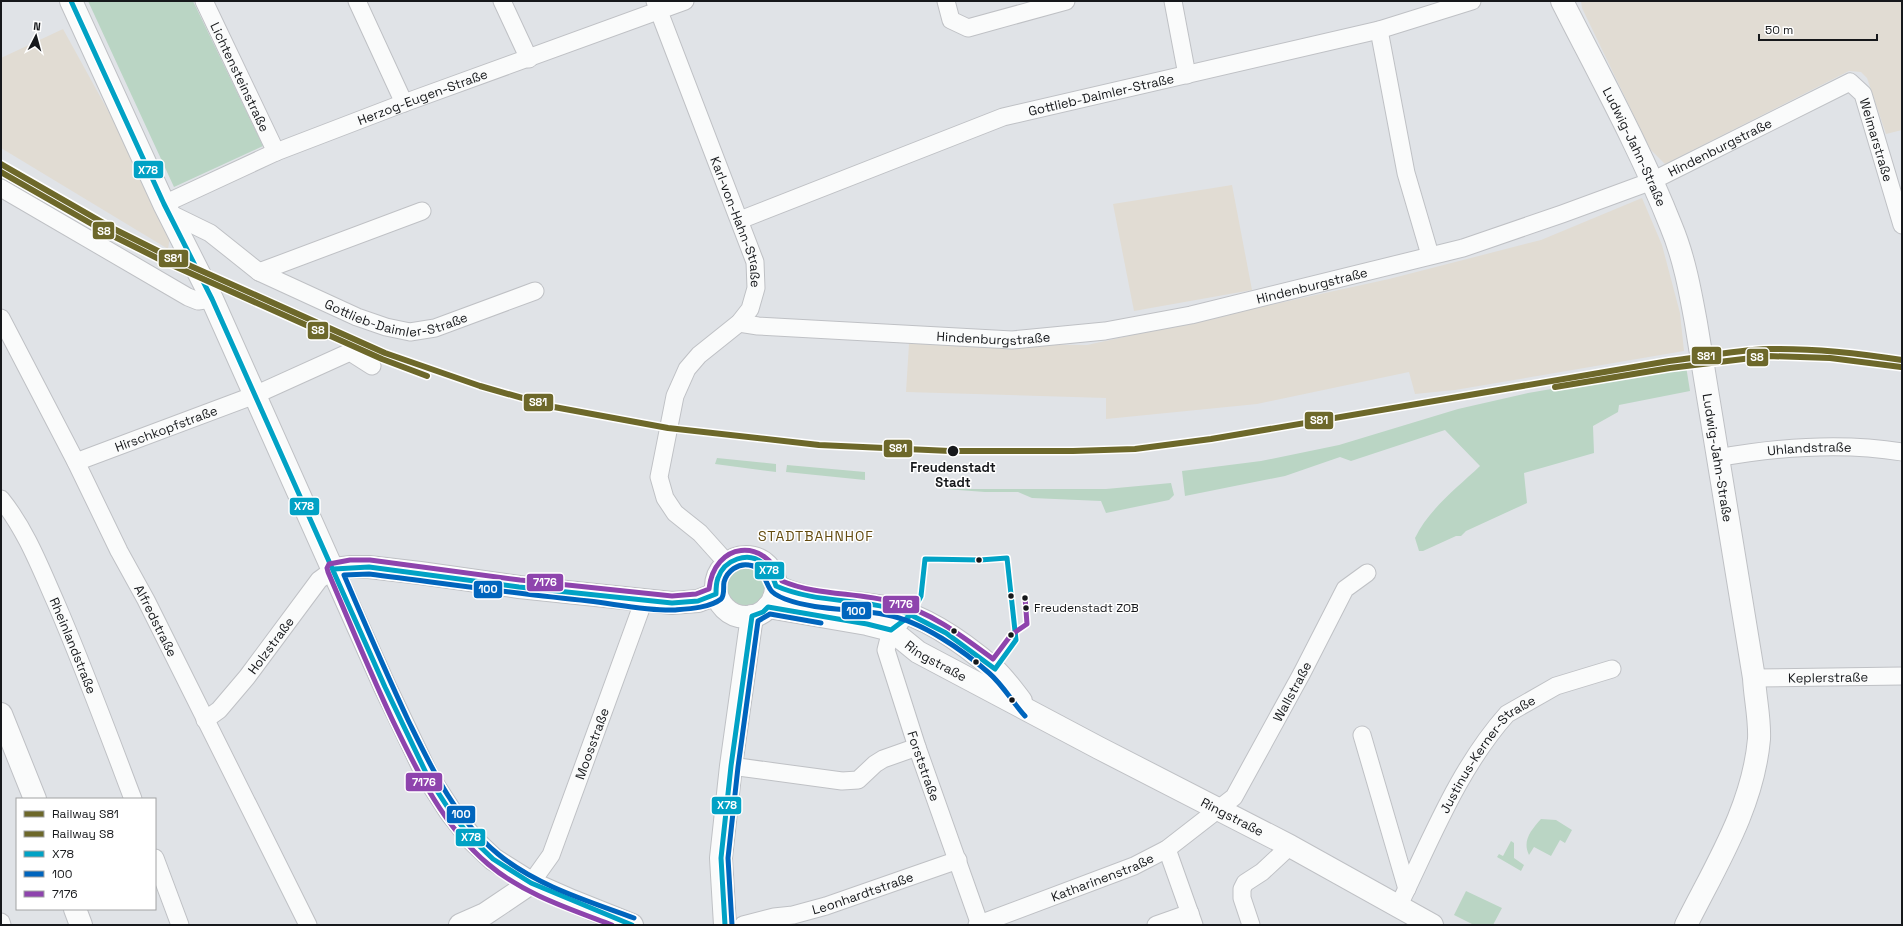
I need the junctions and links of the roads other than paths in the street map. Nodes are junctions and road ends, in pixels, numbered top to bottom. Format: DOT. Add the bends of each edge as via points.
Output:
graph roads {
  1 [pos="204,1"];
  2 [pos="357,1"];
  3 [pos="502,1"];
  4 [pos="685,1"];
  5 [pos="946,1"];
  6 [pos="1066,1"];
  7 [pos="1173,1"];
  8 [pos="1472,1"];
  9 [pos="1562,1"];
  10 [pos="73,2"];
  11 [pos="657,6"];
  12 [pos="1379,30"];
  13 [pos="529,59"];
  14 [pos="1187,75"];
  15 [pos="1850,82"];
  16 [pos="404,103"];
  17 [pos="276,152"];
  18 [pos="1652,182"];
  19 [pos="1,188"];
  20 [pos="166,208"];
  21 [pos="422,211"];
  22 [pos="740,220"];
  23 [pos="1902,224"];
  24 [pos="1430,255"];
  25 [pos="259,272"];
  26 [pos="535,291"];
  27 [pos="212,299"];
  28 [pos="1,318"];
  29 [pos="739,323"];
  30 [pos="372,366"];
  31 [pos="255,394"];
  32 [pos="1902,452"];
  33 [pos="1717,458"];
  34 [pos="76,462"];
  35 [pos="1,499"];
  36 [pos="727,563"];
  37 [pos="334,569"];
  38 [pos="1367,573"];
  39 [pos="776,586"];
  40 [pos="716,594"];
  41 [pos="644,600"];
  42 [pos="760,612"];
  43 [pos="911,615"];
  44 [pos="891,630"];
  45 [pos="1612,669"];
  46 [pos="1902,676"];
  47 [pos="1754,678"];
  48 [pos="993,680"];
  49 [pos="1,714"];
  50 [pos="205,720"];
  51 [pos="1362,735"];
  52 [pos="917,747"];
  53 [pos="731,766"];
  54 [pos="35,798"];
  55 [pos="133,798"];
  56 [pos="1217,810"];
  57 [pos="1290,846"];
  58 [pos="1167,849"];
  59 [pos="958,860"];
  60 [pos="156,861"];
  61 [pos="531,883"];
  62 [pos="1403,897"];
  63 [pos="75,910"];
  64 [pos="1192,919"];
  65 [pos="487,920"];
  66 [pos="81,925"];
  67 [pos="180,925"];
  68 [pos="308,925"];
  69 [pos="460,925"];
  70 [pos="632,925"];
  71 [pos="725,925"];
  72 [pos="743,925"];
  73 [pos="979,925"];
  74 [pos="1156,925"];
  75 [pos="1251,925"];
  76 [pos="1432,925"];
  77 [pos="1686,925"];
  1 -- 17 [label="street, Lichtensteinstraße"];
  2 -- 16 [label="street"];
  3 -- 13 [label="street"];
  4 -- 11 [label="street, Herzog-Eugen-Straße"];
  5 -- 6 [label="street" via="951,20 968,28"];
  7 -- 14 [label="street"];
  8 -- 12 [label="street, Gottlieb-Daimler-Straße"];
  9 -- 18 [label="main road, Ludwig-Jahn-Straße"];
  10 -- 20 [label="main road"];
  11 -- 13 [label="street, Herzog-Eugen-Straße"];
  11 -- 22 [label="street, Karl-von-Hahn-Straße"];
  12 -- 14 [label="street, Gottlieb-Daimler-Straße"];
  12 -- 24 [label="street" via="1406,173"];
  13 -- 16 [label="street, Herzog-Eugen-Straße"];
  14 -- 22 [label="street, Gottlieb-Daimler-Straße" via="1003,117"];
  15 -- 18 [label="street, Hindenburgstraße"];
  15 -- 23 [label="street, Weimarstraße" via="1863,94"];
  16 -- 17 [label="street, Herzog-Eugen-Straße"];
  17 -- 20 [label="street, Herzog-Eugen-Straße"];
  18 -- 24 [label="street, Hindenburgstraße" via="1463,248"];
  18 -- 33 [label="main road, Ludwig-Jahn-Straße" via="1672,227 1687,274"];
  19 -- 27 [label="street" via="188,297 198,301"];
  20 -- 25 [label="street, Gottlieb-Daimler-Straße" via="210,233"];
  20 -- 27 [label="main road"];
  21 -- 25 [label="street"];
  22 -- 29 [label="street, Karl-von-Hahn-Straße" via="755,262 756,288 750,309"];
  24 -- 29 [label="street, Hindenburgstraße" via="1192,315 1105,331 1012,340"];
  25 -- 26 [label="street, Gottlieb-Daimler-Straße" via="357,317 410,332 435,328"];
  27 -- 31 [label="main road"];
  28 -- 34 [label="street, Alfredstraße"];
  29 -- 36 [label="street, Karl-von-Hahn-Straße" via="699,355 687,369 675,396 659,477 665,498 675,513 700,533"];
  30 -- 31 [label="street, Hirschkopfstraße" via="350,352"];
  31 -- 34 [label="street, Hirschkopfstraße"];
  31 -- 37 [label="main road"];
  32 -- 33 [label="street, Uhlandstraße" via="1817,447 1749,452"];
  33 -- 47 [label="main road, Ludwig-Jahn-Straße"];
  34 -- 50 [label="street, Alfredstraße"];
  35 -- 55 [label="street, Rheinlandstraße" via="12,513 39,563 83,665"];
  36 -- 39 [label="main road" via="745,557 759,560 770,569"];
  36 -- 40 [label="main road" via="717,577"];
  37 -- 41 [label="main road" via="376,568"];
  37 -- 50 [label="street, Holzstraße" via="320,580 219,710"];
  37 -- 61 [label="main road" via="385,688 428,777 472,839 493,859"];
  38 -- 56 [label="street, Wallstraße" via="1345,589 1234,797"];
  39 -- 42 [label="main road" via="772,601"];
  39 -- 43 [label="main road, Ringstraße" via="805,597 890,608"];
  40 -- 41 [label="main road" via="698,601 672,603"];
  40 -- 42 [label="main road" via="726,610 738,616"];
  41 -- 61 [label="street, Moosstraße" via="550,855"];
  42 -- 44 [label="main road, Ringstraße" via="867,624"];
  42 -- 53 [label="main road"];
  43 -- 44 [label="street"];
  43 -- 48 [label="main road, Ringstraße" via="947,633"];
  44 -- 48 [label="main road, Ringstraße" via="918,652"];
  44 -- 52 [label="street, Forststraße" via="886,650"];
  45 -- 62 [label="street, Justinus-Kerner-Straße" via="1556,686 1507,714 1467,768"];
  46 -- 47 [label="street, Keplerstraße"];
  47 -- 77 [label="main road, Ludwig-Jahn-Straße" via="1759,737 1751,786 1737,827"];
  48 -- 56 [label="main road, Ringstraße" via="1030,712"];
  49 -- 54 [label="main road"];
  50 -- 68 [label="street, Alfredstraße"];
  51 -- 62 [label="street"];
  52 -- 53 [label="street" via="883,759 869,768 858,780 842,781"];
  52 -- 59 [label="street, Forststraße"];
  53 -- 71 [label="main road" via="721,858"];
  56 -- 57 [label="main road, Ringstraße"];
  56 -- 58 [label="street, Katharinenstraße"];
  57 -- 62 [label="main road, Ringstraße"];
  57 -- 75 [label="street" via="1262,872 1245,883 1242,889 1242,898"];
  58 -- 64 [label="street"];
  58 -- 73 [label="street, Katharinenstraße" via="1134,866"];
  59 -- 72 [label="street, Leonhardtstraße" via="826,906"];
  59 -- 73 [label="street, Forststraße"];
  60 -- 67 [label="street"];
  61 -- 65 [label="main road"];
  61 -- 70 [label="main road"];
  62 -- 76 [label="main road, Ringstraße"];
  63 -- 66 [label="main road"];
  64 -- 74 [label="street"];
  65 -- 69 [label="main road"];
}
